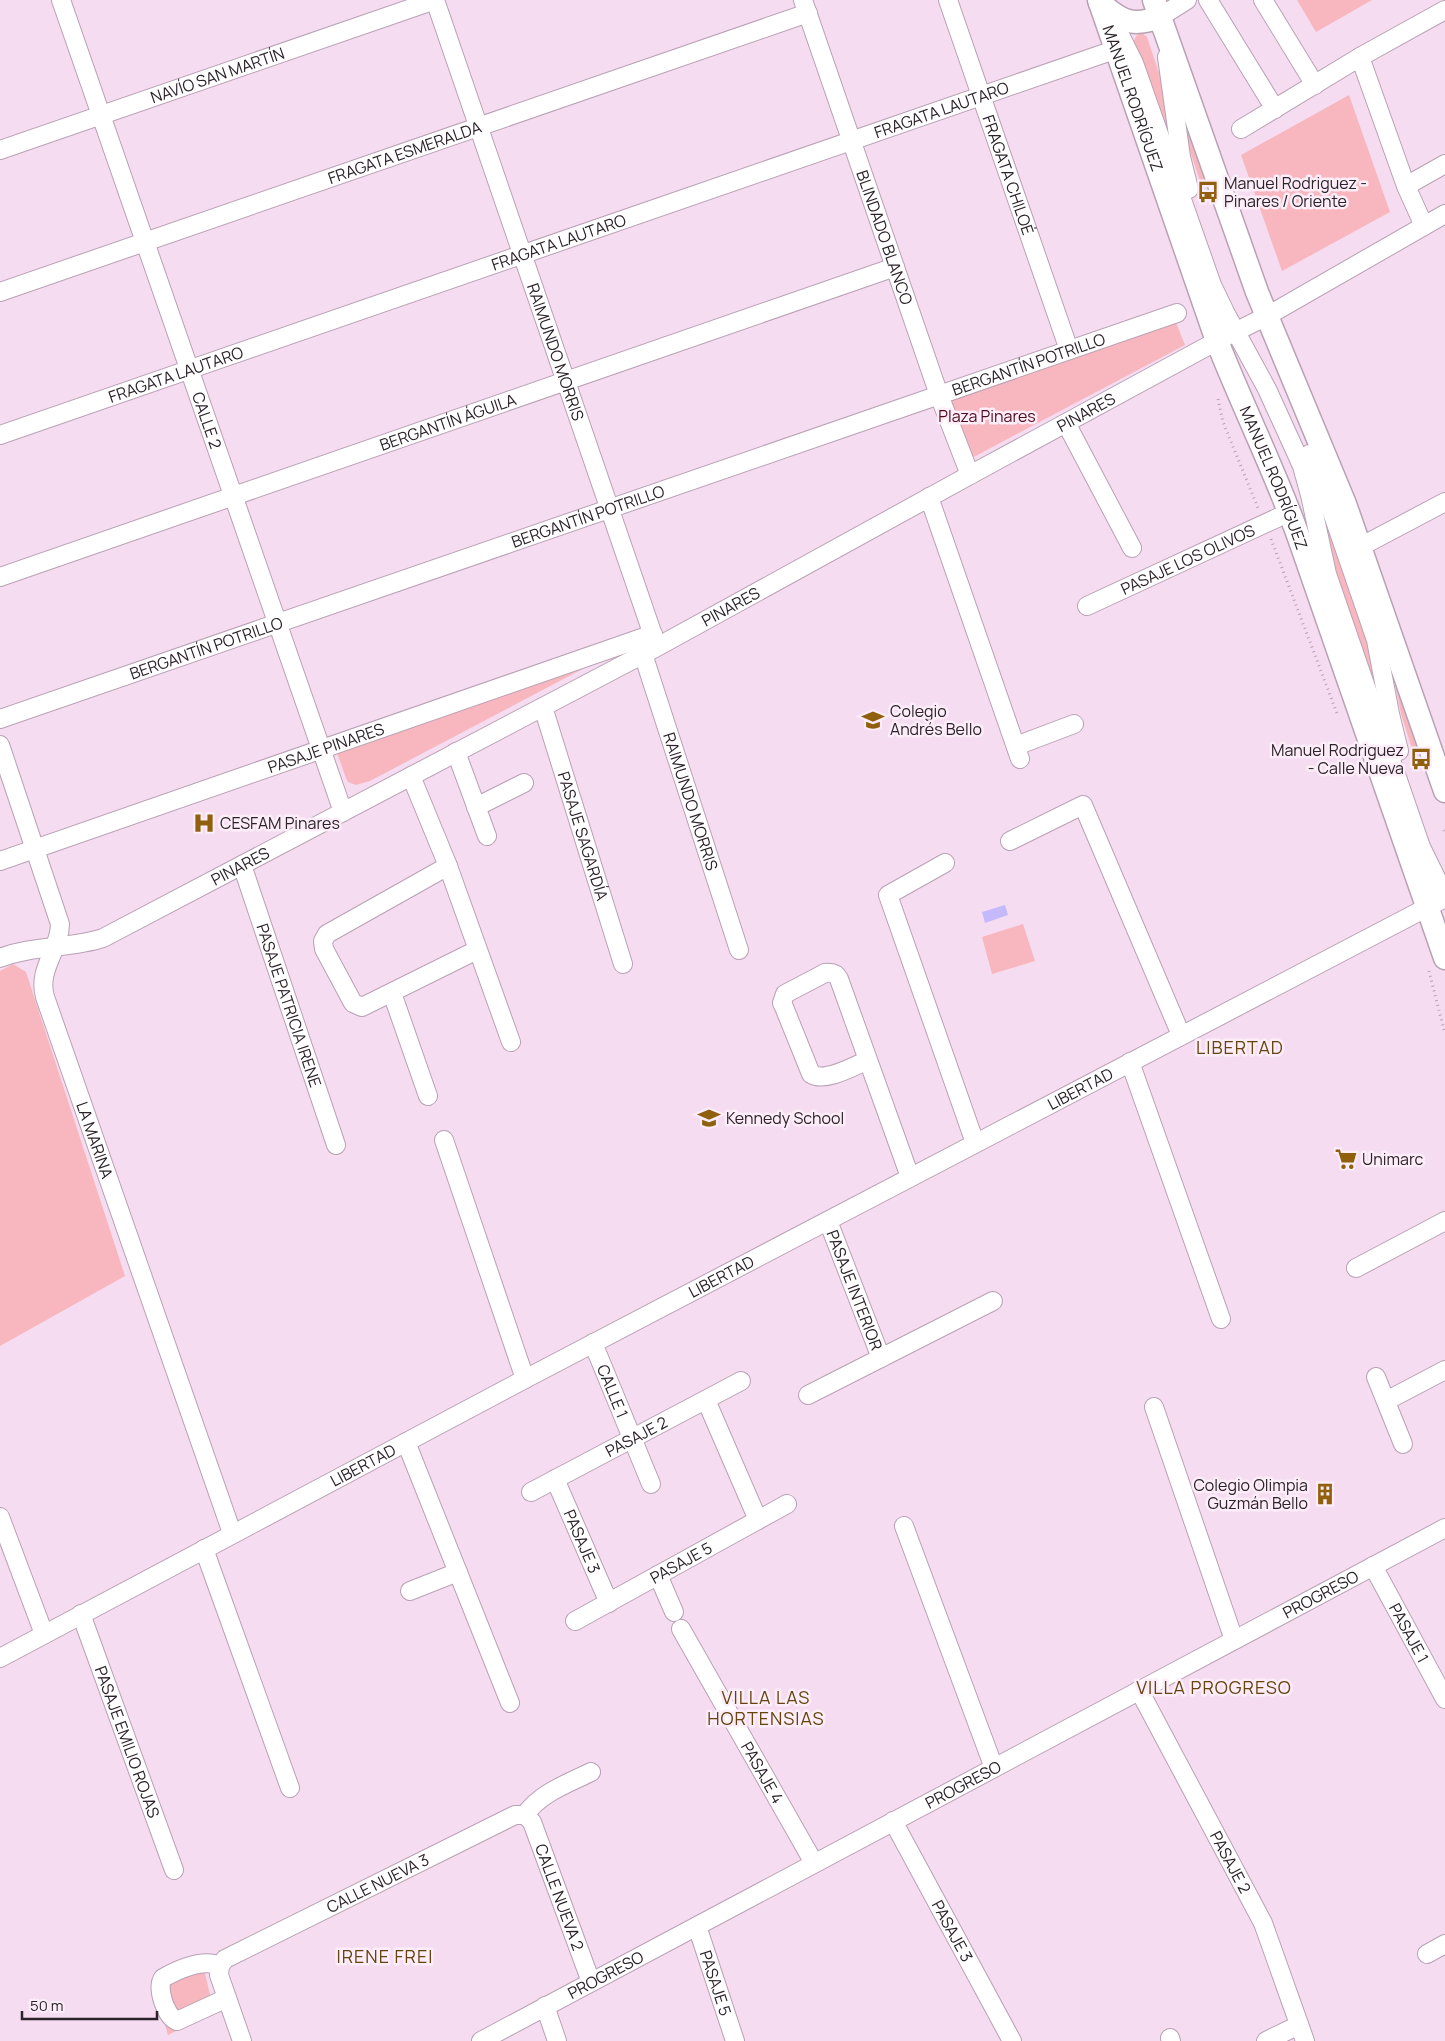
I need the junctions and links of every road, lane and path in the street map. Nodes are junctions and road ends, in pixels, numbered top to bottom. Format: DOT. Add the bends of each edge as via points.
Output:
graph roads {
  1 [pos="61,0"];
  2 [pos="435,0"];
  3 [pos="948,0"];
  4 [pos="1187,0"];
  5 [pos="1208,0"];
  6 [pos="1263,0"];
  7 [pos="1100,2"];
  8 [pos="806,7"];
  9 [pos="1157,8"];
  10 [pos="1445,10"];
  11 [pos="1117,49"];
  12 [pos="1360,58"];
  13 [pos="1315,85"];
  14 [pos="981,96"];
  15 [pos="1275,109"];
  16 [pos="101,115"];
  17 [pos="479,127"];
  18 [pos="1241,129"];
  19 [pos="852,140"];
  20 [pos="0,150"];
  21 [pos="1445,164"];
  22 [pos="1406,186"];
  23 [pos="1445,214"];
  24 [pos="1424,226"];
  25 [pos="146,242"];
  26 [pos="522,254"];
  27 [pos="895,267"];
  28 [pos="0,292"];
  29 [pos="1176,312"];
  30 [pos="1267,316"];
  31 [pos="1233,333"];
  32 [pos="1069,350"];
  33 [pos="190,369"];
  34 [pos="566,381"];
  35 [pos="939,395"];
  36 [pos="1066,423"];
  37 [pos="0,435"];
  38 [pos="970,474"];
  39 [pos="234,496"];
  40 [pos="929,497"];
  41 [pos="1445,502"];
  42 [pos="610,508"];
  43 [pos="1290,512"];
  44 [pos="1360,547"];
  45 [pos="1132,548"];
  46 [pos="0,577"];
  47 [pos="1087,606"];
  48 [pos="278,623"];
  49 [pos="651,645"];
  50 [pos="543,707"];
  51 [pos="0,719"];
  52 [pos="1074,724"];
  53 [pos="0,745"];
  54 [pos="321,749"];
  55 [pos="456,752"];
  56 [pos="411,776"];
  57 [pos="524,783"];
  58 [pos="1445,791"];
  59 [pos="476,807"];
  60 [pos="343,812"];
  61 [pos="488,836"];
  62 [pos="1010,842"];
  63 [pos="35,849"];
  64 [pos="0,861"];
  65 [pos="945,863"];
  66 [pos="242,865"];
  67 [pos="448,866"];
  68 [pos="1445,873"];
  69 [pos="1439,900"];
  70 [pos="54,945"];
  71 [pos="477,950"];
  72 [pos="739,950"];
  73 [pos="0,958"];
  74 [pos="1445,958"];
  75 [pos="623,964"];
  76 [pos="392,993"];
  77 [pos="1181,1035"];
  78 [pos="511,1042"];
  79 [pos="868,1060"];
  80 [pos="1130,1062"];
  81 [pos="428,1096"];
  82 [pos="444,1140"];
  83 [pos="975,1143"];
  84 [pos="336,1145"];
  85 [pos="910,1177"];
  86 [pos="828,1221"];
  87 [pos="1445,1221"];
  88 [pos="1356,1268"];
  89 [pos="993,1301"];
  90 [pos="1221,1319"];
  91 [pos="593,1343"];
  92 [pos="881,1358"];
  93 [pos="1445,1370"];
  94 [pos="1376,1377"];
  95 [pos="525,1379"];
  96 [pos="741,1382"];
  97 [pos="808,1395"];
  98 [pos="706,1400"];
  99 [pos="1386,1402"];
  100 [pos="1154,1407"];
  101 [pos="633,1438"];
  102 [pos="406,1442"];
  103 [pos="1403,1444"];
  104 [pos="555,1479"];
  105 [pos="651,1484"];
  106 [pos="531,1492"];
  107 [pos="787,1504"];
  108 [pos="0,1517"];
  109 [pos="758,1520"];
  110 [pos="904,1526"];
  111 [pos="1445,1528"];
  112 [pos="232,1533"];
  113 [pos="204,1549"];
  114 [pos="1373,1566"];
  115 [pos="458,1572"];
  116 [pos="658,1575"];
  117 [pos="410,1591"];
  118 [pos="609,1602"];
  119 [pos="674,1612"];
  120 [pos="81,1614"];
  121 [pos="575,1621"];
  122 [pos="681,1629"];
  123 [pos="44,1634"];
  124 [pos="1234,1640"];
  125 [pos="0,1658"];
  126 [pos="1139,1690"];
  127 [pos="1445,1699"];
  128 [pos="510,1703"];
  129 [pos="994,1768"];
  130 [pos="591,1772"];
  131 [pos="290,1788"];
  132 [pos="525,1815"];
  133 [pos="893,1821"];
  134 [pos="814,1863"];
  135 [pos="174,1870"];
  136 [pos="697,1926"];
  137 [pos="1445,1944"];
  138 [pos="1426,1954"];
  139 [pos="220,1966"];
  140 [pos="591,1982"];
  141 [pos="227,1998"];
  142 [pos="545,2006"];
  143 [pos="1302,2033"];
  144 [pos="242,2041"];
  145 [pos="481,2041"];
  146 [pos="557,2041"];
  147 [pos="735,2041"];
  148 [pos="1012,2041"];
  149 [pos="1266,2041"];
  1 -- 16 [label="street, CALLE 2"];
  2 -- 16 [label="street, NAVÍO SAN MARTÍN"];
  2 -- 17 [label="street, RAIMUNDO MORRIS"];
  3 -- 14 [label="street, FRAGATA CHILOÉ"];
  4 -- 9 [label="street"];
  5 -- 15 [label="street"];
  6 -- 13 [label="street"];
  7 -- 9 [label="main road" via="1114,15 1130,22 1142,23"];
  7 -- 11 [label="main road, MANUEL RODRÍGUEZ"];
  7 -- 31 [label="street" via="1134,63 1204,266"];
  8 -- 17 [label="street, FRAGATA ESMERALDA"];
  8 -- 19 [label="street, BLINDADO BLANCO"];
  9 -- 30 [label="main road"];
  9 -- 31 [label="street" via="1184,174 1221,280"];
  10 -- 12 [label="street"];
  11 -- 14 [label="street, FRAGATA LAUTARO"];
  11 -- 31 [label="main road, MANUEL RODRÍGUEZ"];
  12 -- 13 [label="street"];
  12 -- 22 [label="street"];
  13 -- 15 [label="street"];
  14 -- 19 [label="street, FRAGATA LAUTARO"];
  14 -- 32 [label="street, FRAGATA CHILOÉ"];
  15 -- 18 [label="street"];
  16 -- 20 [label="street, NAVÍO SAN MARTÍN"];
  16 -- 25 [label="street, CALLE 2"];
  17 -- 25 [label="street, FRAGATA ESMERALDA"];
  17 -- 26 [label="street, RAIMUNDO MORRIS"];
  19 -- 26 [label="street, FRAGATA LAUTARO"];
  19 -- 27 [label="street, BLINDADO BLANCO"];
  21 -- 22 [label="street"];
  22 -- 24 [label="street"];
  23 -- 24 [label="street, PINARES"];
  24 -- 30 [label="street, PINARES"];
  25 -- 28 [label="street, FRAGATA ESMERALDA"];
  25 -- 33 [label="street, CALLE 2"];
  26 -- 33 [label="street, FRAGATA LAUTARO"];
  26 -- 34 [label="street, RAIMUNDO MORRIS"];
  27 -- 34 [label="street, BERGANTÍN ÁGUILA"];
  27 -- 35 [label="street, BLINDADO BLANCO"];
  29 -- 32 [label="street, BERGANTÍN POTRILLO"];
  30 -- 31 [label="street, PINARES"];
  30 -- 44 [label="main road"];
  31 -- 36 [label="street, PINARES"];
  31 -- 43 [label="main road, MANUEL RODRÍGUEZ"];
  31 -- 68 [label="street" via="1260,352 1300,434 1332,512 1376,640 1396,742 1422,819"];
  31 -- 69 [label="street" via="1261,376 1302,466 1327,574"];
  32 -- 35 [label="street, BERGANTÍN POTRILLO"];
  33 -- 37 [label="street, FRAGATA LAUTARO"];
  33 -- 39 [label="street, CALLE 2"];
  34 -- 39 [label="street, BERGANTÍN ÁGUILA"];
  34 -- 42 [label="street, RAIMUNDO MORRIS"];
  35 -- 38 [label="street, BLINDADO BLANCO"];
  35 -- 42 [label="street, BERGANTÍN POTRILLO"];
  36 -- 38 [label="street, PINARES"];
  36 -- 45 [label="street"];
  38 -- 40 [label="street, PINARES"];
  39 -- 46 [label="street, BERGANTÍN ÁGUILA"];
  39 -- 48 [label="street, CALLE 2"];
  40 -- 49 [label="street, PINARES"];
  40 -- 52 [label="street" via="1018,753"];
  41 -- 44 [label="street"];
  42 -- 48 [label="street, BERGANTÍN POTRILLO"];
  42 -- 49 [label="street, RAIMUNDO MORRIS"];
  43 -- 47 [label="street, PASAJE LOS OLIVOS"];
  43 -- 69 [label="main road, MANUEL RODRÍGUEZ"];
  44 -- 58 [label="main road"];
  48 -- 51 [label="street, BERGANTÍN POTRILLO"];
  48 -- 54 [label="street, CALLE 2"];
  49 -- 50 [label="street, PINARES"];
  49 -- 54 [label="street, PASAJE PINARES"];
  49 -- 72 [label="street, RAIMUNDO MORRIS"];
  50 -- 55 [label="street, PINARES"];
  50 -- 75 [label="street, PASAJE SAGARDÍA"];
  53 -- 63 [label="street, LA MARINA"];
  54 -- 60 [label="street, CALLE 2"];
  54 -- 63 [label="street, PASAJE PINARES"];
  55 -- 56 [label="street, PINARES"];
  55 -- 59 [label="street"];
  56 -- 60 [label="street, PINARES"];
  56 -- 67 [label="street"];
  57 -- 59 [label="street"];
  59 -- 61 [label="street"];
  60 -- 66 [label="street, PINARES"];
  62 -- 77 [label="street" via="1083,805"];
  63 -- 64 [label="street, PASAJE PINARES"];
  63 -- 70 [label="street, LA MARINA" via="58,916 60,929"];
  65 -- 83 [label="street" via="888,895"];
  66 -- 70 [label="street, PINARES" via="103,938"];
  66 -- 84 [label="street, PASAJE PATRICIA IRENE"];
  67 -- 71 [label="street"];
  67 -- 76 [label="street" via="327,934 323,940 324,949 355,1005 365,1007"];
  69 -- 74 [label="main road, MANUEL RODRÍGUEZ"];
  69 -- 77 [label="street, LIBERTAD"];
  70 -- 73 [label="street, PINARES"];
  70 -- 112 [label="street, LA MARINA" via="44,971 42,985 45,997"];
  71 -- 76 [label="street"];
  71 -- 78 [label="street"];
  76 -- 81 [label="street"];
  77 -- 80 [label="street, LIBERTAD"];
  79 -- 79 [label="street" via="837,976 825,973 785,994 782,1003 811,1074 825,1078"];
  79 -- 85 [label="street"];
  80 -- 83 [label="street, LIBERTAD"];
  80 -- 90 [label="street"];
  82 -- 95 [label="street"];
  83 -- 85 [label="street, LIBERTAD"];
  85 -- 86 [label="street, LIBERTAD"];
  86 -- 91 [label="street, LIBERTAD"];
  86 -- 92 [label="street, PASAJE INTERIOR"];
  87 -- 88 [label="street"];
  89 -- 92 [label="street"];
  91 -- 95 [label="street, LIBERTAD"];
  91 -- 101 [label="street, CALLE 1"];
  92 -- 97 [label="street"];
  93 -- 99 [label="street"];
  94 -- 99 [label="street"];
  95 -- 102 [label="street, LIBERTAD"];
  96 -- 98 [label="street, PASAJE 2"];
  98 -- 101 [label="street, PASAJE 2"];
  98 -- 109 [label="street"];
  99 -- 103 [label="street"];
  100 -- 124 [label="street"];
  101 -- 104 [label="street, PASAJE 2"];
  101 -- 105 [label="street"];
  102 -- 112 [label="street, LIBERTAD"];
  102 -- 115 [label="street"];
  104 -- 106 [label="street, PASAJE 2"];
  104 -- 118 [label="street, PASAJE 3"];
  107 -- 109 [label="street, PASAJE 5"];
  108 -- 123 [label="street"];
  109 -- 116 [label="street, PASAJE 5"];
  110 -- 129 [label="street"];
  111 -- 114 [label="street, PROGRESO"];
  112 -- 113 [label="street, LIBERTAD"];
  113 -- 120 [label="street, LIBERTAD"];
  113 -- 131 [label="street"];
  114 -- 124 [label="street, PROGRESO"];
  114 -- 127 [label="street, PASAJE 1"];
  115 -- 117 [label="street"];
  115 -- 128 [label="street"];
  116 -- 118 [label="street, PASAJE 5"];
  116 -- 119 [label="street"];
  118 -- 121 [label="street, PASAJE 5"];
  120 -- 123 [label="street, LIBERTAD"];
  120 -- 135 [label="street, PASAJE EMILIO ROJAS"];
  122 -- 134 [label="street, PASAJE 4"];
  123 -- 125 [label="street, LIBERTAD"];
  124 -- 126 [label="street, PROGRESO"];
  126 -- 129 [label="street, PROGRESO"];
  126 -- 143 [label="street, PASAJE 2" via="1263,1923"];
  129 -- 133 [label="street, PROGRESO"];
  130 -- 132 [label="street" via="542,1797"];
  132 -- 139 [label="street, CALLE NUEVA 3" via="515,1815 229,1957"];
  132 -- 140 [label="street, CALLE NUEVA 2" via="532,1822"];
  133 -- 134 [label="street, PROGRESO"];
  133 -- 148 [label="street, PASAJE 3"];
  134 -- 136 [label="street, PROGRESO"];
  136 -- 140 [label="street, PROGRESO"];
  136 -- 147 [label="street, PASAJE 5"];
  137 -- 138 [label="street"];
  139 -- 141 [label="street" via="219,1975"];
  139 -- 141 [label="street" via="198,1964 167,1976 160,1989 169,2015 177,2021"];
  140 -- 142 [label="street, PROGRESO"];
  141 -- 144 [label="street"];
  142 -- 145 [label="street, PROGRESO"];
  142 -- 146 [label="street"];
  143 -- 149 [label="street"];
}
